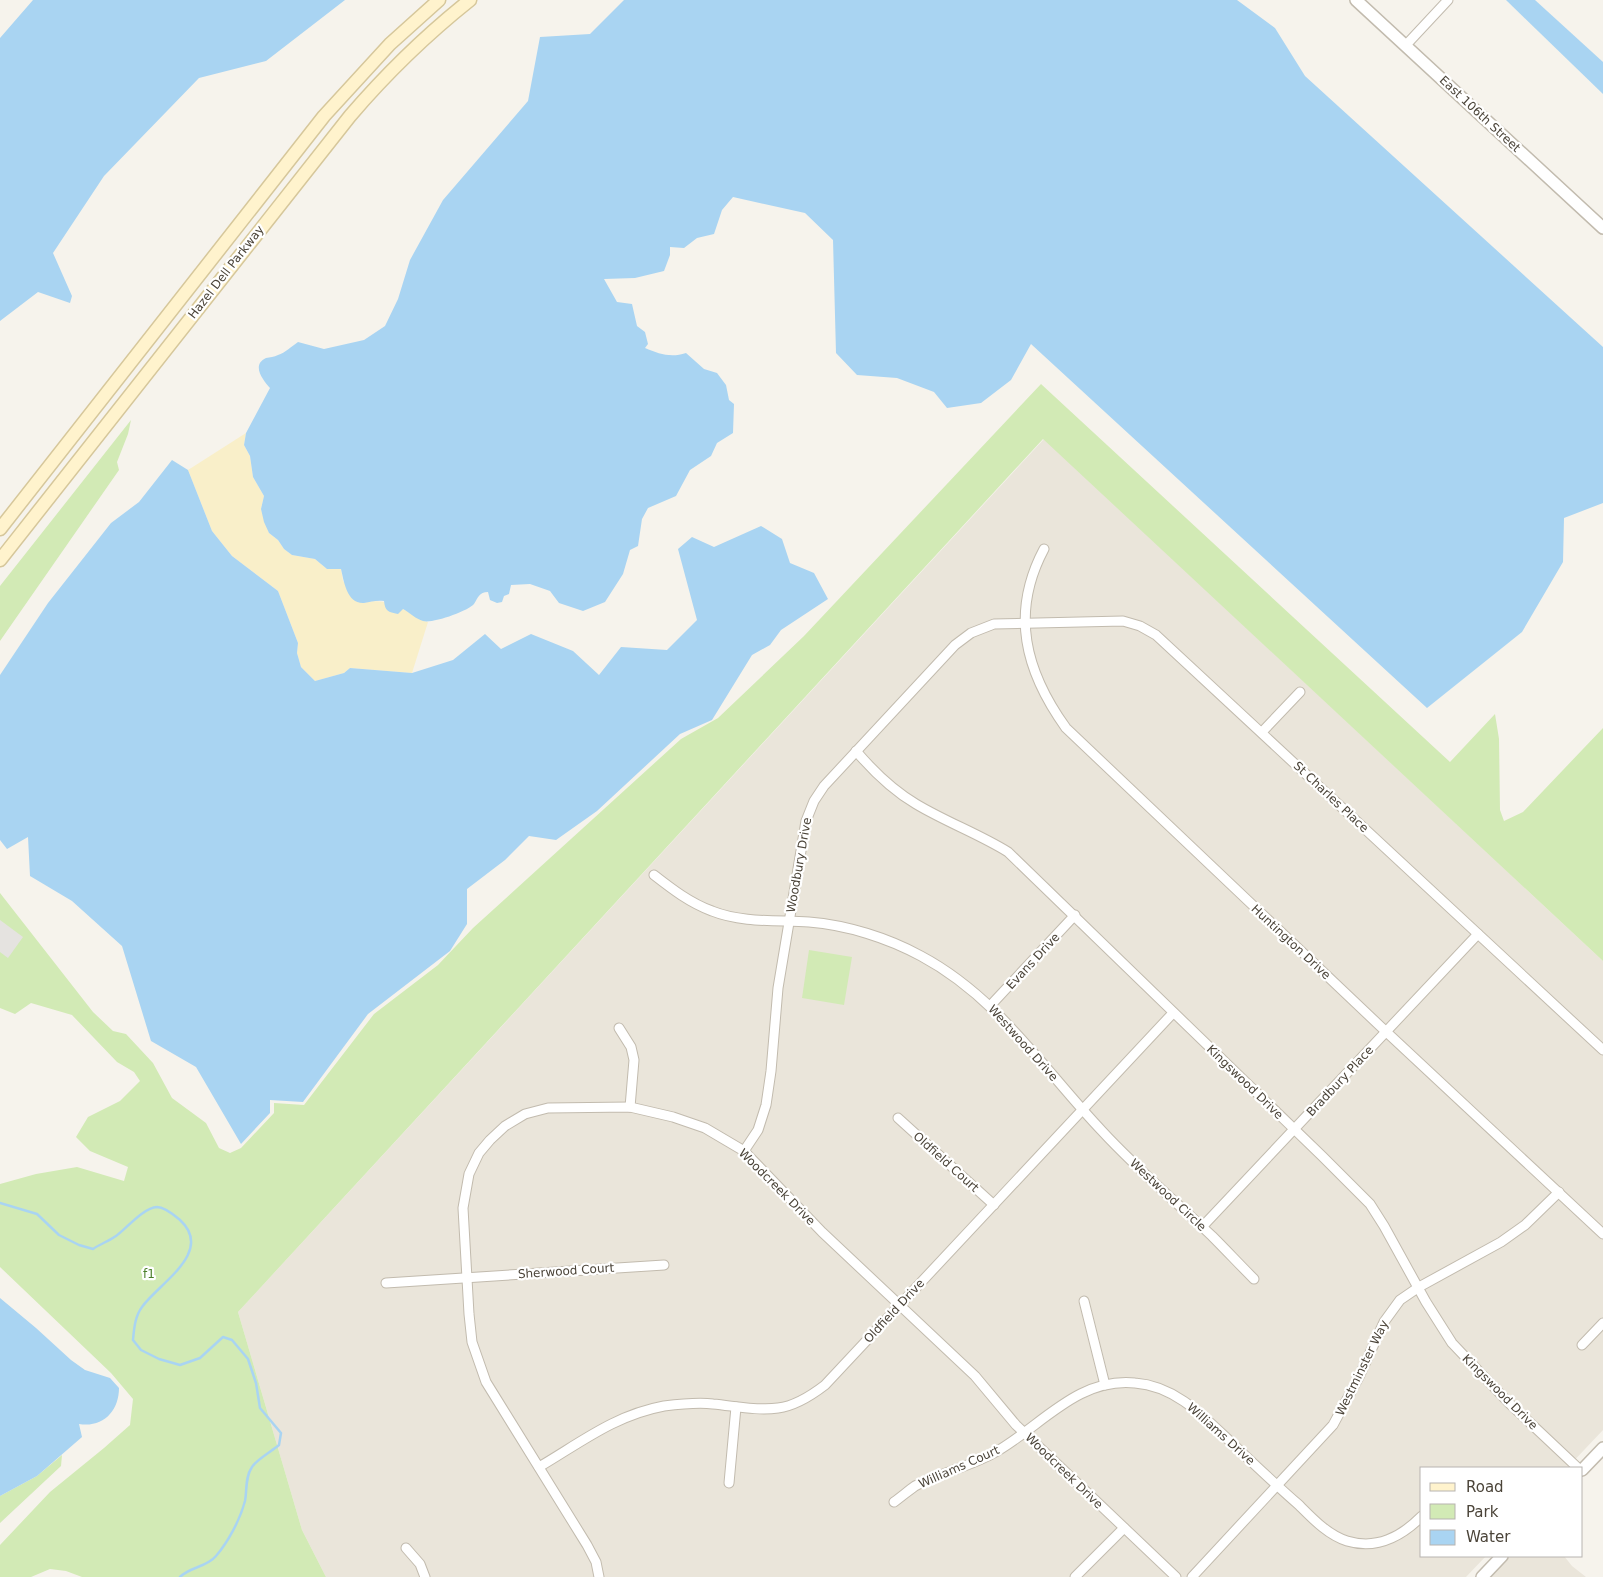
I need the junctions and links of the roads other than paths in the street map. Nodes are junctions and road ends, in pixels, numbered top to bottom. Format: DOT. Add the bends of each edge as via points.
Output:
graph roads {
  1 [pos="439,0"];
  2 [pos="470,0"];
  3 [pos="1356,0"];
  4 [pos="1448,0"];
  5 [pos="1406,45"];
  6 [pos="1603,228"];
  7 [pos="0,529"];
  8 [pos="1044,550"];
  9 [pos="0,560"];
  10 [pos="1026,622"];
  11 [pos="1300,692"];
  12 [pos="1262,732"];
  13 [pos="856,751"];
  14 [pos="654,875"];
  15 [pos="1075,915"];
  16 [pos="789,921"];
  17 [pos="1478,934"];
  18 [pos="990,1006"];
  19 [pos="1173,1013"];
  20 [pos="619,1028"];
  21 [pos="1386,1032"];
  22 [pos="1603,1050"];
  23 [pos="630,1108"];
  24 [pos="1082,1110"];
  25 [pos="898,1118"];
  26 [pos="1294,1130"];
  27 [pos="744,1152"];
  28 [pos="1559,1192"];
  29 [pos="994,1205"];
  30 [pos="1202,1227"];
  31 [pos="1603,1234"];
  32 [pos="664,1265"];
  33 [pos="467,1278"];
  34 [pos="1254,1279"];
  35 [pos="386,1284"];
  36 [pos="1419,1287"];
  37 [pos="1084,1301"];
  38 [pos="900,1304"];
  39 [pos="1603,1323"];
  40 [pos="1582,1345"];
  41 [pos="1105,1385"];
  42 [pos="736,1407"];
  43 [pos="1024,1433"];
  44 [pos="1603,1448"];
  45 [pos="539,1467"];
  46 [pos="1577,1467"];
  47 [pos="1583,1469"];
  48 [pos="729,1483"];
  49 [pos="1278,1486"];
  50 [pos="894,1502"];
  51 [pos="1420,1518"];
  52 [pos="1124,1528"];
  53 [pos="406,1548"];
  54 [pos="1501,1557"];
  55 [pos="425,1577"];
  56 [pos="599,1577"];
  57 [pos="1075,1577"];
  58 [pos="1176,1577"];
  59 [pos="1192,1577"];
  60 [pos="1482,1577"];
  1 -- 7 [label="main road, Hazel Dell Parkway" via="390,44 324,116"];
  2 -- 9 [label="main road, Hazel Dell Parkway" via="395,67 340,128"];
  3 -- 5 [label="street, East 106th Street"];
  4 -- 5 [label="street"];
  5 -- 6 [label="street, East 106th Street"];
  8 -- 10 [label="street, Huntington Drive" via="1032,576 1026,601"];
  10 -- 12 [label="street, St Charles Place" via="1123,621 1140,626 1177,653"];
  10 -- 13 [label="street, Woodbury Drive" via="994,624 963,637"];
  10 -- 21 [label="street, Huntington Drive" via="1027,646 1033,668 1053,710 1066,728"];
  11 -- 12 [label="street"];
  12 -- 17 [label="street, St Charles Place"];
  13 -- 15 [label="street, Kingswood Drive" via="915,804 1008,852"];
  13 -- 16 [label="street, Woodbury Drive" via="824,786 809,810"];
  14 -- 16 [label="street, Westwood Drive" via="692,902 712,911 743,918"];
  15 -- 18 [label="street, Evans Drive"];
  15 -- 19 [label="street, Kingswood Drive"];
  16 -- 18 [label="street, Westwood Drive" via="834,926 894,943 951,974"];
  16 -- 27 [label="street, Woodbury Drive" via="775,1008 766,1105 758,1130"];
  17 -- 21 [label="street, Bradbury Place"];
  17 -- 22 [label="street, St Charles Place"];
  18 -- 24 [label="street, Westwood Drive"];
  19 -- 24 [label="street, Oldfield Drive"];
  19 -- 26 [label="street, Kingswood Drive"];
  20 -- 23 [label="street" via="634,1060"];
  21 -- 26 [label="street, Bradbury Place"];
  21 -- 28 [label="street, Huntington Drive"];
  23 -- 27 [label="street, Woodcreek Drive" via="674,1117 705,1128"];
  23 -- 33 [label="street, Woodcreek Drive" via="548,1108 525,1114 490,1140 468,1174 465,1190"];
  24 -- 29 [label="street, Oldfield Drive"];
  24 -- 30 [label="street, Westwood Circle"];
  25 -- 29 [label="street, Oldfield Court"];
  26 -- 30 [label="street, Bradbury Place"];
  26 -- 36 [label="street, Kingswood Drive" via="1370,1204"];
  27 -- 38 [label="street, Woodcreek Drive" via="811,1221"];
  28 -- 31 [label="street, Huntington Drive"];
  28 -- 36 [label="street, Westminster Way" via="1517,1231"];
  29 -- 38 [label="street, Oldfield Drive"];
  30 -- 34 [label="street, Westwood Circle"];
  32 -- 33 [label="street, Sherwood Court"];
  33 -- 35 [label="street, Sherwood Court"];
  33 -- 45 [label="street, Woodcreek Drive" via="472,1342 486,1382"];
  36 -- 46 [label="street, Kingswood Drive" via="1452,1343"];
  36 -- 49 [label="street, Westminster Way" via="1400,1300 1388,1315 1333,1426"];
  37 -- 41 [label="street"];
  38 -- 42 [label="street, Oldfield Drive" via="816,1392 779,1408"];
  38 -- 43 [label="street, Woodcreek Drive" via="975,1376"];
  39 -- 40 [label="street"];
  41 -- 43 [label="street, Williams Drive" via="1094,1387 1064,1403"];
  41 -- 49 [label="street, Williams Drive" via="1135,1382 1150,1385 1185,1401"];
  42 -- 45 [label="street, Oldfield Drive" via="692,1404 644,1411 597,1431"];
  42 -- 48 [label="street"];
  43 -- 50 [label="street, Williams Court" via="993,1454 914,1487"];
  43 -- 52 [label="street, Woodcreek Drive"];
  44 -- 47 [label="street"];
  45 -- 56 [label="street, Woodcreek Drive" via="587,1545"];
  49 -- 51 [label="street, Williams Drive" via="1319,1524 1348,1541 1378,1543 1402,1534"];
  49 -- 59 [label="street, Westminster Way"];
  52 -- 57 [label="street"];
  52 -- 58 [label="street, Woodcreek Drive"];
  53 -- 55 [label="street" via="420,1564"];
  54 -- 60 [label="street"];
}
